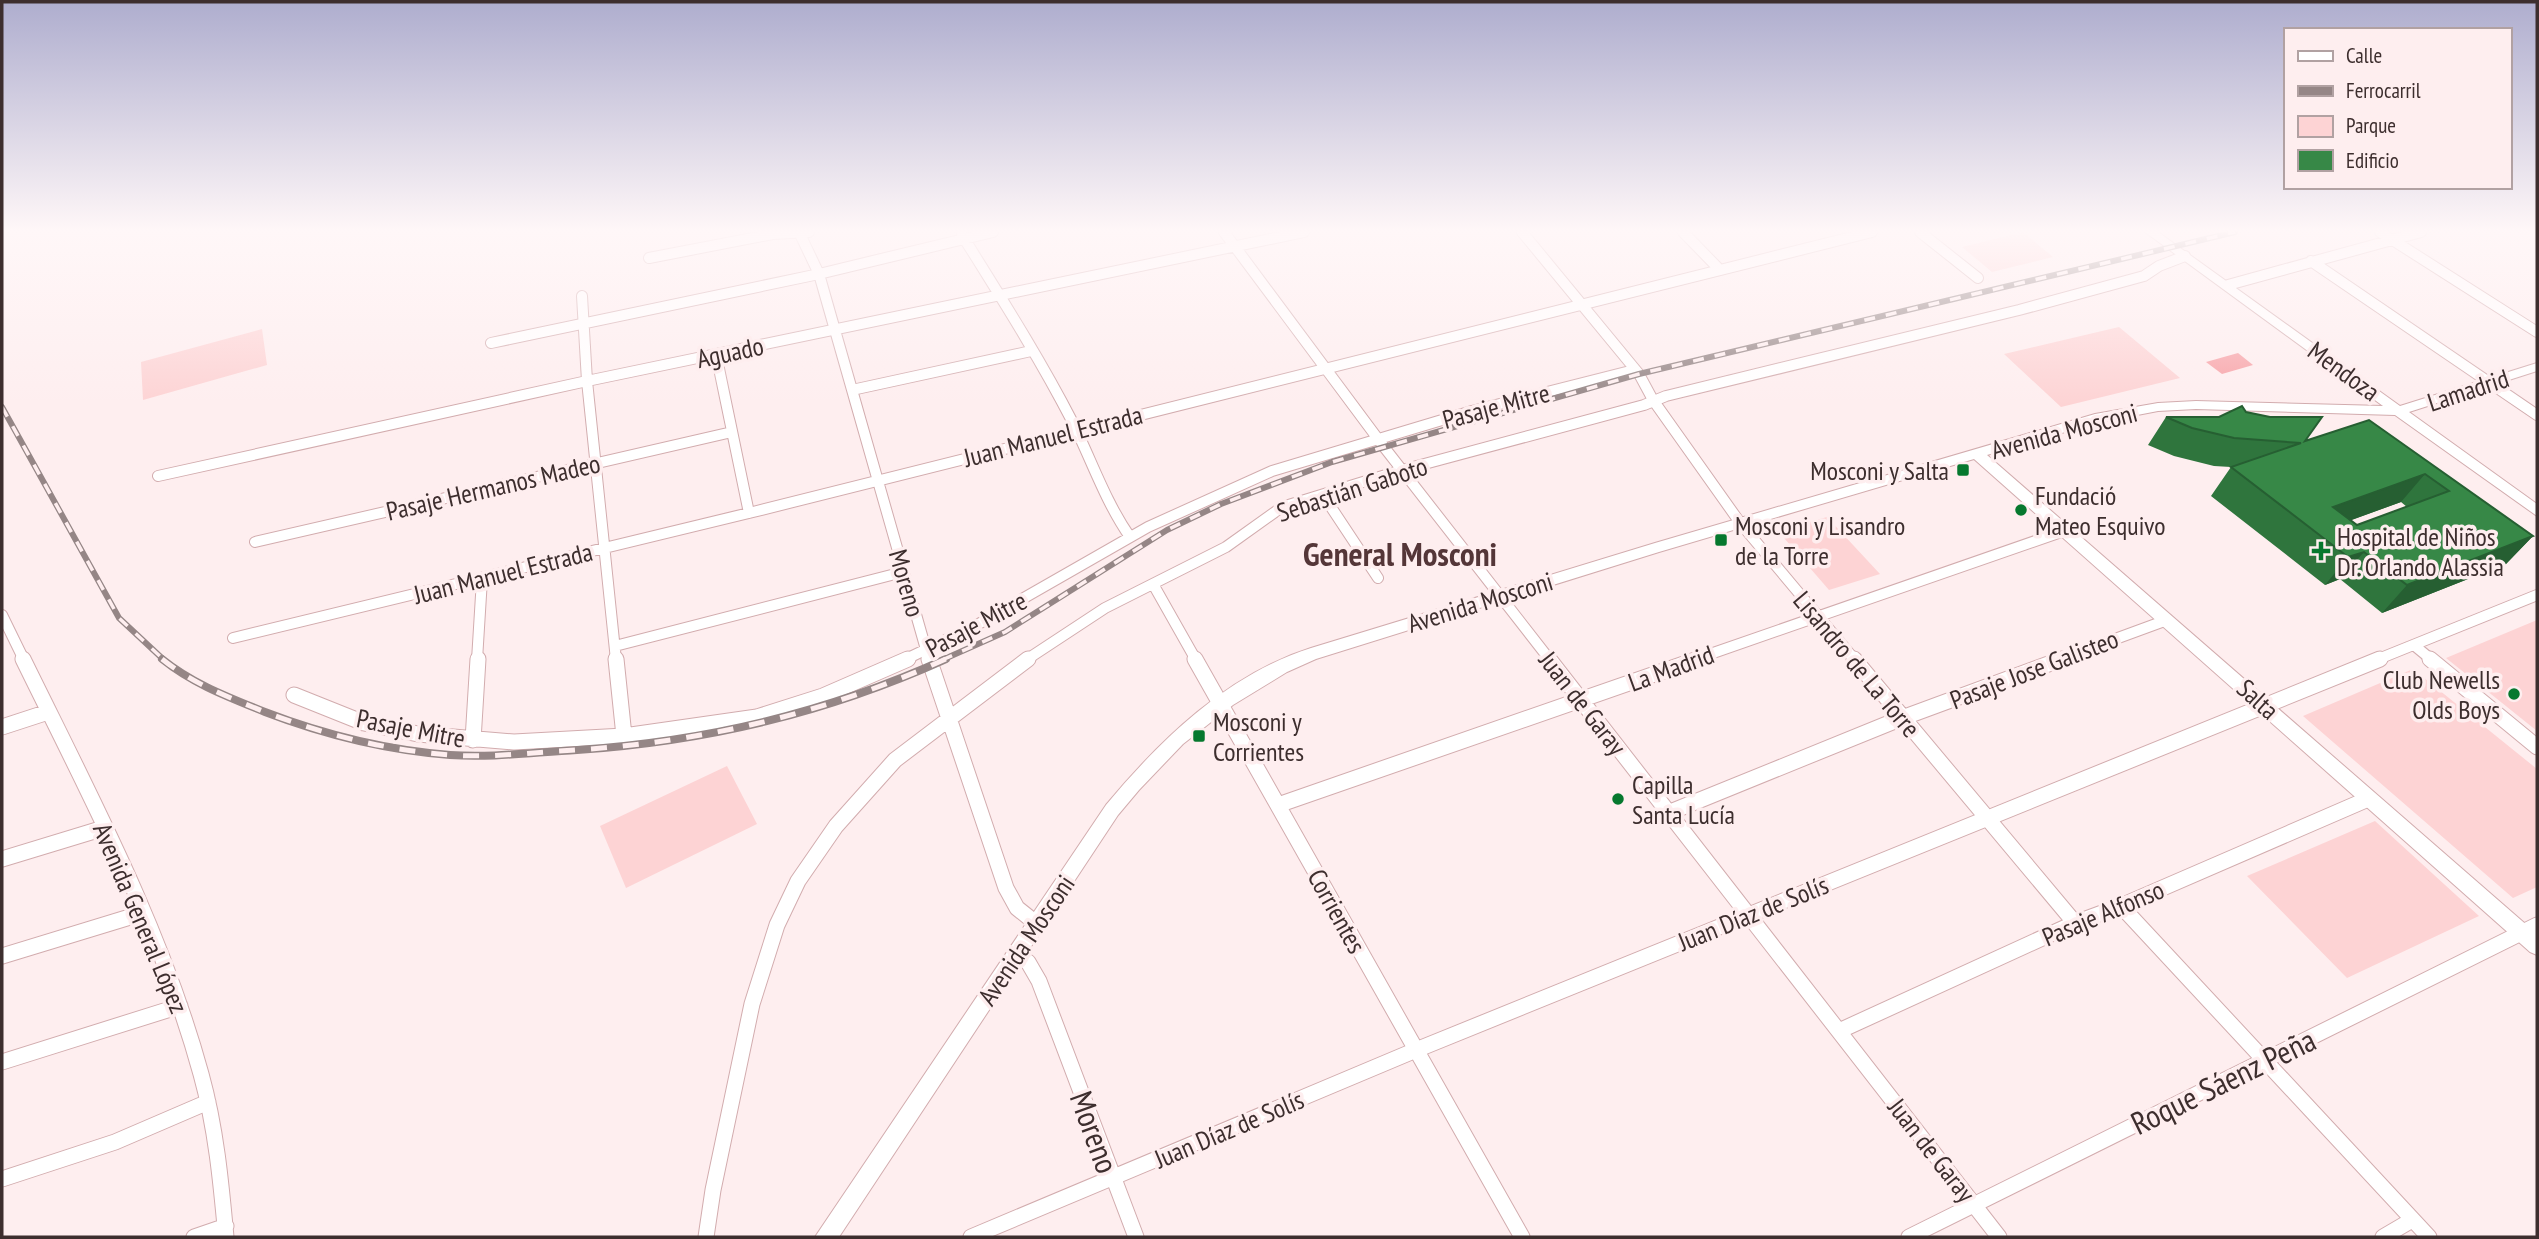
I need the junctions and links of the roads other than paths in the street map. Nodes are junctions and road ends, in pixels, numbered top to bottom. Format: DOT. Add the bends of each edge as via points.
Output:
graph roads {
  1 [pos="743,290"];
  2 [pos="824,290"];
  3 [pos="997,290"];
  4 [pos="1025,290"];
  5 [pos="1266,290"];
  6 [pos="1570,290"];
  7 [pos="1640,290"];
  8 [pos="2093,290"];
  9 [pos="2235,290"];
  10 [pos="2353,290"];
  11 [pos="2471,290"];
  12 [pos="1000,295"];
  13 [pos="582,296"];
  14 [pos="1582,304"];
  15 [pos="584,323"];
  16 [pos="836,330"];
  17 [pos="2537,332"];
  18 [pos="491,343"];
  19 [pos="1031,351"];
  20 [pos="716,354"];
  21 [pos="2537,367"];
  22 [pos="1324,368"];
  23 [pos="1634,370"];
  24 [pos="587,381"];
  25 [pos="2490,383"];
  26 [pos="852,390"];
  27 [pos="1653,400"];
  28 [pos="2398,411"];
  29 [pos="2537,415"];
  30 [pos="1075,431"];
  31 [pos="732,432"];
  32 [pos="1378,438"];
  33 [pos="1977,454"];
  34 [pos="596,463"];
  35 [pos="1402,470"];
  36 [pos="158,476"];
  37 [pos="877,479"];
  38 [pos="1323,495"];
  39 [pos="2537,511"];
  40 [pos="749,513"];
  41 [pos="1741,524"];
  42 [pos="2064,531"];
  43 [pos="1130,537"];
  44 [pos="255,542"];
  45 [pos="605,548"];
  46 [pos="903,572"];
  47 [pos="1378,578"];
  48 [pos="482,579"];
  49 [pos="1153,584"];
  50 [pos="2537,595"];
  51 [pos="1500,596"];
  52 [pos="2,615"];
  53 [pos="1816,616"];
  54 [pos="2166,620"];
  55 [pos="233,638"];
  56 [pos="615,646"];
  57 [pos="2415,646"];
  58 [pos="926,651"];
  59 [pos="294,695"];
  60 [pos="1581,700"];
  61 [pos="1221,703"];
  62 [pos="2264,705"];
  63 [pos="48,712"];
  64 [pos="1902,718"];
  65 [pos="950,720"];
  66 [pos="2,727"];
  67 [pos="624,736"];
  68 [pos="473,740"];
  69 [pos="2537,747"];
  70 [pos="2368,799"];
  71 [pos="1278,806"];
  72 [pos="1668,813"];
  73 [pos="1987,818"];
  74 [pos="104,828"];
  75 [pos="2,859"];
  76 [pos="2122,906"];
  77 [pos="143,913"];
  78 [pos="1749,914"];
  79 [pos="2075,923"];
  80 [pos="1037,924"];
  81 [pos="2530,929"];
  82 [pos="2537,946"];
  83 [pos="2,956"];
  84 [pos="1016,956"];
  85 [pos="180,1006"];
  86 [pos="1839,1031"];
  87 [pos="742,1047"];
  88 [pos="1416,1050"];
  89 [pos="2264,1061"];
  90 [pos="2,1062"];
  91 [pos="208,1102"];
  92 [pos="2,1179"];
  93 [pos="1112,1179"];
  94 [pos="1975,1205"];
  95 [pos="2412,1220"];
  96 [pos="226,1232"];
  97 [pos="194,1237"];
  98 [pos="706,1237"];
  99 [pos="826,1237"];
  100 [pos="971,1237"];
  101 [pos="1136,1237"];
  102 [pos="1522,1237"];
  103 [pos="1909,1237"];
  104 [pos="1999,1237"];
  105 [pos="2383,1237"];
  106 [pos="2429,1237"];
  1 -- 15 [label="street"];
  2 -- 16 [label="street, Moreno"];
  3 -- 12 [label="street"];
  4 -- 12 [label="street, Aguado"];
  5 -- 22 [label="street, Juan de Garay"];
  6 -- 14 [label="street, Lisandro de La Torre"];
  7 -- 14 [label="street, Juan Manuel Estrada"];
  8 -- 27 [label="street, Sebastián Gaboto"];
  9 -- 28 [label="street, Mendoza"];
  10 -- 25 [label="street"];
  11 -- 17 [label="street"];
  12 -- 16 [label="street, Aguado"];
  12 -- 19 [label="street"];
  13 -- 15 [label="street"];
  14 -- 22 [label="street, Juan Manuel Estrada"];
  14 -- 23 [label="street, Lisandro de La Torre"];
  15 -- 18 [label="street"];
  15 -- 24 [label="street"];
  16 -- 20 [label="street, Aguado"];
  16 -- 26 [label="street, Moreno"];
  19 -- 26 [label="street"];
  19 -- 30 [label="street"];
  20 -- 24 [label="street, Aguado"];
  20 -- 31 [label="street"];
  21 -- 25 [label="street, Lamadrid"];
  22 -- 30 [label="street, Juan Manuel Estrada"];
  22 -- 32 [label="street, Juan de Garay"];
  23 -- 27 [label="street, Lisandro de La Torre"];
  23 -- 32 [label="street, Pasaje Mitre"];
  24 -- 34 [label="street"];
  24 -- 36 [label="street, Aguado"];
  25 -- 28 [label="street, Lamadrid"];
  25 -- 29 [label="street"];
  26 -- 37 [label="street, Moreno"];
  27 -- 35 [label="street, Sebastián Gaboto"];
  27 -- 41 [label="street, Lisandro de La Torre"];
  28 -- 33 [label="street, Avenida Mosconi" via="2158,407 2095,419"];
  28 -- 39 [label="street, Mendoza"];
  30 -- 37 [label="street, Juan Manuel Estrada"];
  30 -- 43 [label="street" via="1111,510"];
  31 -- 34 [label="street, Pasaje Hermanos Madeo"];
  31 -- 40 [label="street"];
  32 -- 35 [label="street, Juan de Garay"];
  32 -- 43 [label="street, Pasaje Mitre" via="1272,471"];
  33 -- 41 [label="street, Avenida Mosconi"];
  33 -- 42 [label="street, Salta"];
  34 -- 44 [label="street, Pasaje Hermanos Madeo"];
  34 -- 45 [label="street"];
  35 -- 38 [label="street, Sebastián Gaboto"];
  35 -- 51 [label="street, Juan de Garay"];
  37 -- 40 [label="street, Juan Manuel Estrada"];
  37 -- 46 [label="street, Moreno"];
  38 -- 47 [label="street"];
  38 -- 49 [label="street, Sebastián Gaboto" via="1269,513 1228,546"];
  40 -- 45 [label="street, Juan Manuel Estrada"];
  41 -- 51 [label="street, Avenida Mosconi"];
  41 -- 53 [label="street, Lisandro de La Torre"];
  42 -- 53 [label="street, La Madrid"];
  42 -- 54 [label="street, Salta"];
  43 -- 58 [label="street, Pasaje Mitre"];
  45 -- 48 [label="street, Juan Manuel Estrada"];
  45 -- 56 [label="street"];
  46 -- 56 [label="street"];
  46 -- 58 [label="street, Moreno"];
  48 -- 55 [label="street, Juan Manuel Estrada"];
  48 -- 68 [label="street"];
  49 -- 61 [label="street, Corrientes"];
  49 -- 65 [label="street, Sebastián Gaboto" via="1050,643"];
  50 -- 57 [label="street, Juan Díaz de Solís"];
  51 -- 60 [label="street, Juan de Garay"];
  51 -- 61 [label="street, Avenida Mosconi" via="1311,654"];
  52 -- 63 [label="street, Avenida General López"];
  53 -- 60 [label="street, La Madrid"];
  53 -- 64 [label="street, Lisandro de La Torre"];
  54 -- 62 [label="street, Salta"];
  54 -- 64 [label="street, Pasaje Jose Galisteo"];
  56 -- 67 [label="street"];
  57 -- 62 [label="street, Juan Díaz de Solís"];
  57 -- 69 [label="street"];
  58 -- 65 [label="street, Moreno"];
  58 -- 67 [label="street, Pasaje Mitre" via="792,708"];
  59 -- 68 [label="street, Pasaje Mitre" via="364,723"];
  60 -- 71 [label="street, La Madrid"];
  60 -- 72 [label="street, Juan de Garay"];
  61 -- 71 [label="street, Corrientes"];
  61 -- 80 [label="street, Avenida Mosconi" via="1140,774"];
  62 -- 70 [label="street, Salta"];
  62 -- 73 [label="street, Juan Díaz de Solís"];
  63 -- 66 [label="street"];
  63 -- 74 [label="street, Avenida General López"];
  64 -- 72 [label="street, Pasaje Jose Galisteo"];
  64 -- 73 [label="street, Lisandro de La Torre"];
  65 -- 80 [label="street, Moreno" via="1006,888 1017,908"];
  65 -- 87 [label="street, Sebastián Gaboto" via="895,760 823,844 789,900 769,948"];
  67 -- 68 [label="street, Pasaje Mitre"];
  70 -- 76 [label="street, Pasaje Alfonso"];
  70 -- 81 [label="street, Salta"];
  71 -- 88 [label="street, Corrientes"];
  72 -- 78 [label="street, Juan de Garay"];
  73 -- 78 [label="street, Juan Díaz de Solís"];
  73 -- 79 [label="street, Lisandro de La Torre"];
  74 -- 75 [label="street"];
  74 -- 77 [label="street, Avenida General López"];
  76 -- 79 [label="street, Pasaje Alfonso"];
  76 -- 89 [label="street"];
  77 -- 83 [label="street"];
  77 -- 85 [label="street, Avenida General López"];
  78 -- 86 [label="street, Juan de Garay"];
  78 -- 88 [label="street, Juan Díaz de Solís"];
  79 -- 86 [label="street, Pasaje Alfonso"];
  80 -- 84 [label="street, Avenida Mosconi"];
  81 -- 82 [label="street, Salta"];
  81 -- 89 [label="street, Roque Sáenz Peña"];
  84 -- 93 [label="street, Moreno" via="1028,962 1039,981"];
  84 -- 99 [label="street, Avenida Mosconi"];
  85 -- 90 [label="street"];
  85 -- 91 [label="street, Avenida General López"];
  86 -- 94 [label="street, Juan de Garay"];
  87 -- 98 [label="street"];
  88 -- 93 [label="street, Juan Díaz de Solís"];
  88 -- 102 [label="street, Corrientes"];
  89 -- 94 [label="street, Roque Sáenz Peña"];
  89 -- 95 [label="street"];
  91 -- 92 [label="street" via="115,1142"];
  91 -- 96 [label="street, Avenida General López"];
  93 -- 100 [label="street, Juan Díaz de Solís"];
  93 -- 101 [label="street, Moreno"];
  94 -- 103 [label="street, Roque Sáenz Peña"];
  94 -- 104 [label="street, Juan de Garay"];
  95 -- 105 [label="street"];
  95 -- 106 [label="street"];
  96 -- 97 [label="street"];
}
